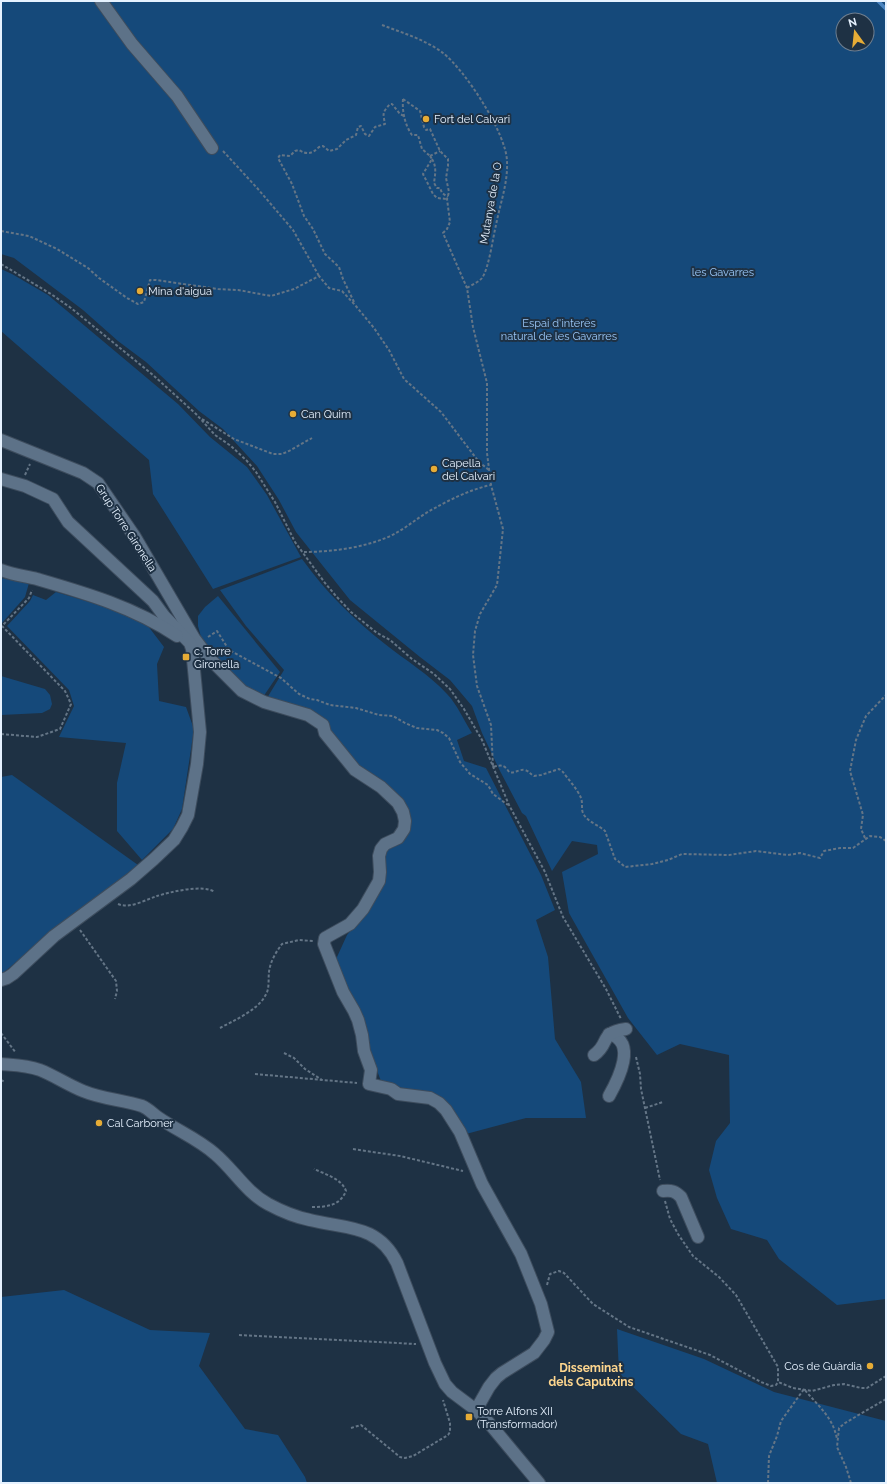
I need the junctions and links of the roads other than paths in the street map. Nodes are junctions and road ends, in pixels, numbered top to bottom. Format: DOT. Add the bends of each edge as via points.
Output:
graph roads {
  1 [pos="102,1"];
  2 [pos="217,149"];
  3 [pos="1,440"];
  4 [pos="1,479"];
  5 [pos="1,570"];
  6 [pos="194,641"];
  7 [pos="1,980"];
  8 [pos="626,1029"];
  9 [pos="609,1034"];
  10 [pos="594,1055"];
  11 [pos="1,1064"];
  12 [pos="609,1096"];
  13 [pos="663,1191"];
  14 [pos="698,1237"];
  15 [pos="476,1410"];
  16 [pos="539,1483"];
  1 -- 2 [label="street" via="132,44 177,96"];
  3 -- 6 [label="street, Grup Torre Gironella" via="83,473 98,483 135,537"];
  4 -- 6 [label="street, Grup Torre Gironella" via="20,484 53,499 68,522 154,602 164,616"];
  5 -- 6 [label="street" via="90,594"];
  6 -- 7 [label="street" via="200,732 188,815 182,827 174,840 154,860 54,936 13,974"];
  6 -- 15 [label="street" via="242,691 264,702 308,715 323,725 325,733 349,764 393,797 403,812 404,829 398,838 380,849 379,881 363,909 350,924 324,941 343,992 358,1020 371,1070 369,1084 390,1089 398,1094 430,1098 446,1110 460,1132 482,1184 521,1254 541,1304 548,1332 544,1340 534,1353 496,1378"];
  8 -- 9 [label="street"];
  9 -- 10 [label="street" via="601,1049"];
  9 -- 12 [label="street" via="619,1039 623,1054 621,1071"];
  11 -- 15 [label="street" via="40,1070 84,1092 148,1109 216,1154 242,1184 267,1203 297,1217 357,1228 386,1244 392,1251 434,1363 445,1384"];
  13 -- 14 [label="street" via="670,1190 681,1197"];
  15 -- 16 [label="street"];
}
